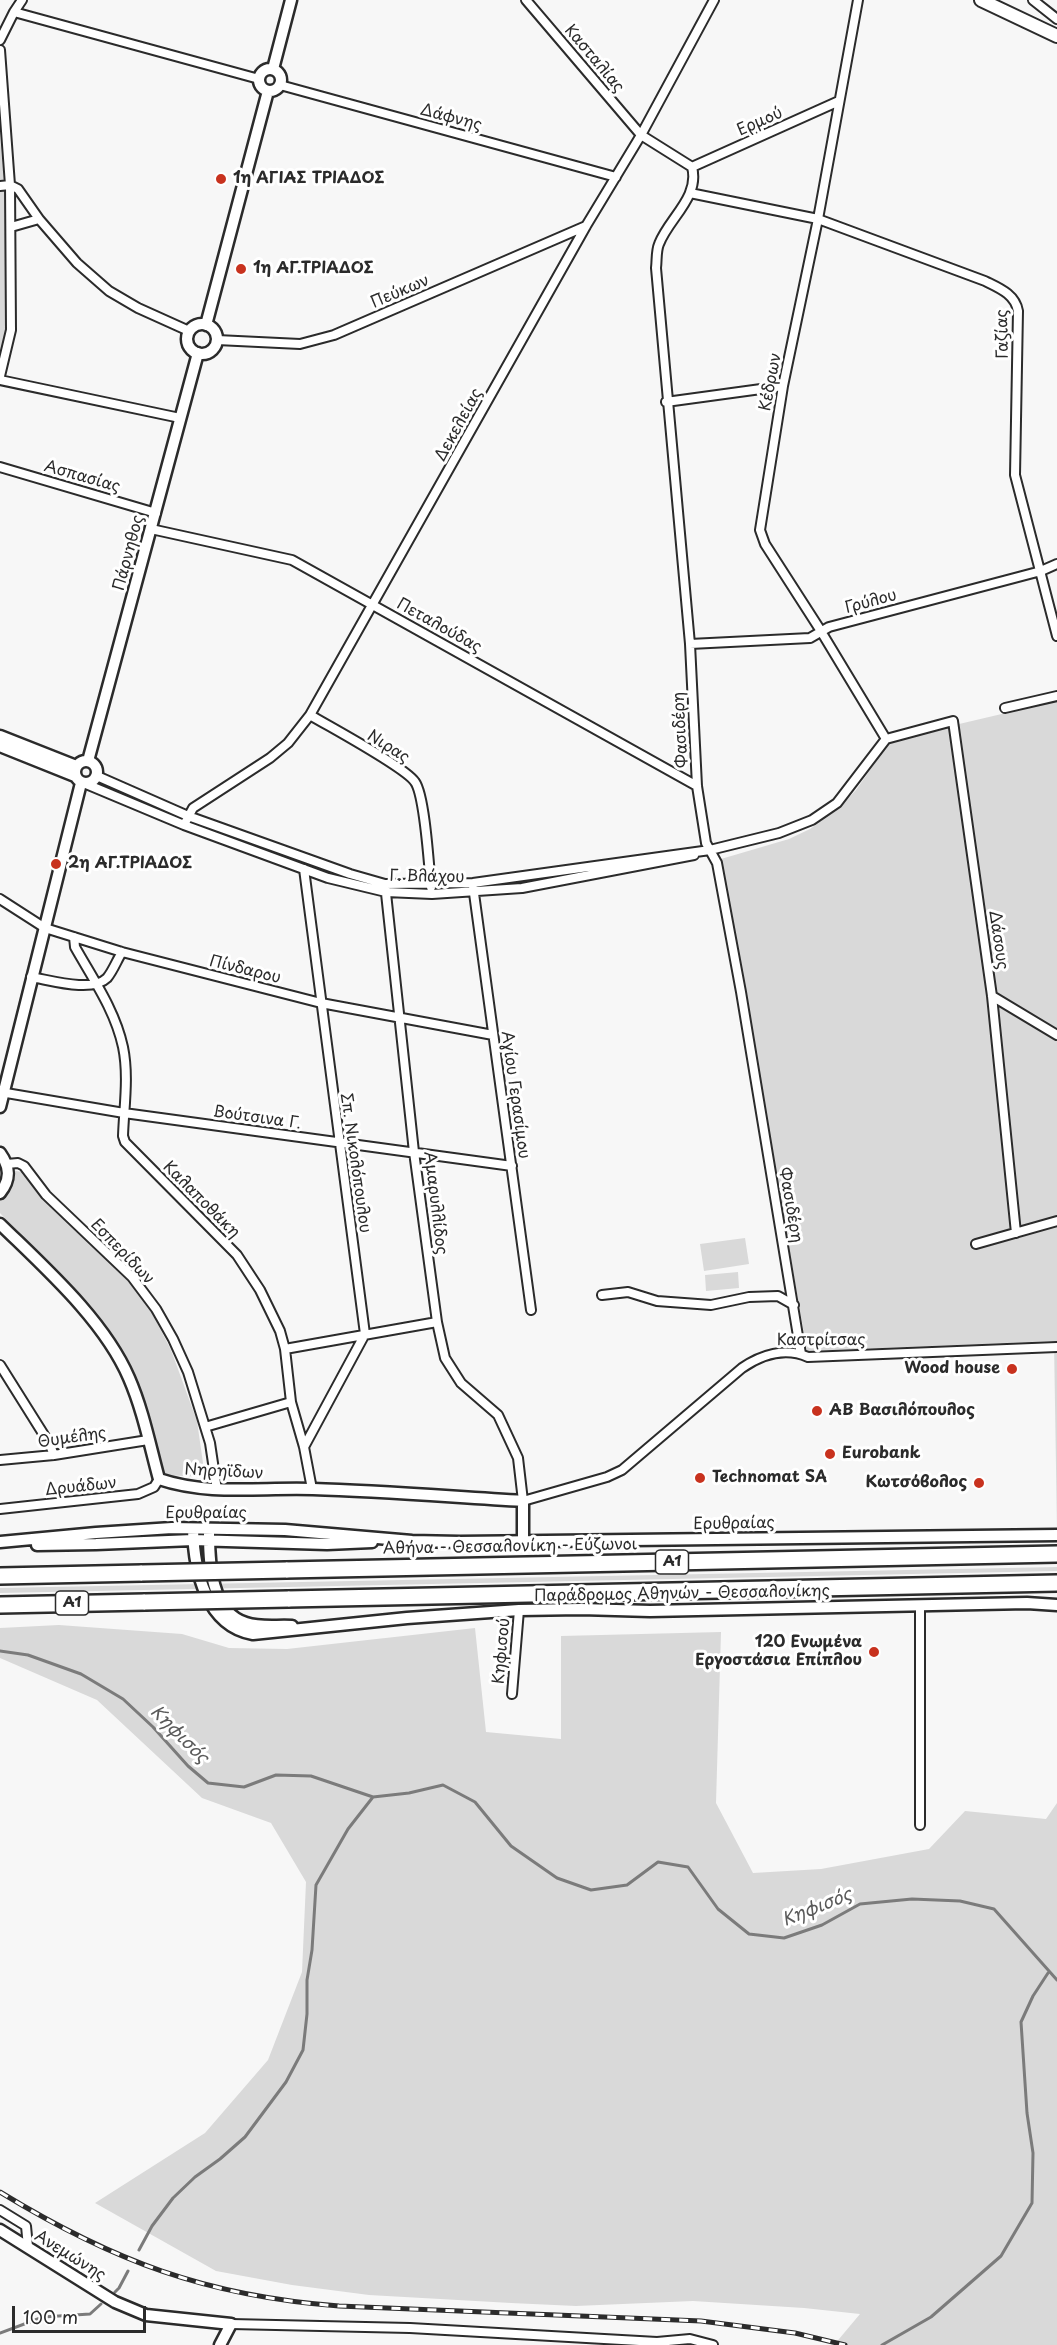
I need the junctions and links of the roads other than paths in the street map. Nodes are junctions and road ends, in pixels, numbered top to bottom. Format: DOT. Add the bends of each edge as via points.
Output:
graph roads {
  1 [pos="22,0"];
  2 [pos="291,0"];
  3 [pos="526,0"];
  4 [pos="714,0"];
  5 [pos="858,0"];
  6 [pos="981,0"];
  7 [pos="1033,0"];
  8 [pos="14,12"];
  9 [pos="1057,19"];
  10 [pos="1057,36"];
  11 [pos="0,40"];
  12 [pos="0,50"];
  13 [pos="273,69"];
  14 [pos="259,79"];
  15 [pos="279,85"];
  16 [pos="268,91"];
  17 [pos="839,101"];
  18 [pos="641,135"];
  19 [pos="692,167"];
  20 [pos="616,177"];
  21 [pos="10,185"];
  22 [pos="0,186"];
  23 [pos="690,193"];
  24 [pos="39,219"];
  25 [pos="818,219"];
  26 [pos="586,226"];
  27 [pos="11,227"];
  28 [pos="206,325"];
  29 [pos="189,331"];
  30 [pos="217,340"];
  31 [pos="198,353"];
  32 [pos="0,378"];
  33 [pos="783,386"];
  34 [pos="666,402"];
  35 [pos="180,418"];
  36 [pos="0,467"];
  37 [pos="156,513"];
  38 [pos="152,529"];
  39 [pos="1057,564"];
  40 [pos="1041,571"];
  41 [pos="374,605"];
  42 [pos="821,631"];
  43 [pos="1057,636"];
  44 [pos="690,644"];
  45 [pos="1057,696"];
  46 [pos="1005,708"];
  47 [pos="310,715"];
  48 [pos="0,736"];
  49 [pos="886,739"];
  50 [pos="0,746"];
  51 [pos="88,761"];
  52 [pos="97,776"];
  53 [pos="80,777"];
  54 [pos="697,786"];
  55 [pos="188,816"];
  56 [pos="184,825"];
  57 [pos="710,850"];
  58 [pos="304,869"];
  59 [pos="431,884"];
  60 [pos="473,887"];
  61 [pos="386,888"];
  62 [pos="432,894"];
  63 [pos="0,899"];
  64 [pos="45,928"];
  65 [pos="74,937"];
  66 [pos="122,952"];
  67 [pos="31,977"];
  68 [pos="97,984"];
  69 [pos="992,996"];
  70 [pos="321,1003"];
  71 [pos="399,1018"];
  72 [pos="494,1035"];
  73 [pos="1057,1035"];
  74 [pos="2,1092"];
  75 [pos="0,1107"];
  76 [pos="124,1113"];
  77 [pos="339,1144"];
  78 [pos="414,1152"];
  79 [pos="0,1153"];
  80 [pos="7,1164"];
  81 [pos="512,1166"];
  82 [pos="0,1193"];
  83 [pos="1057,1221"];
  84 [pos="0,1224"];
  85 [pos="1017,1233"];
  86 [pos="976,1244"];
  87 [pos="602,1295"];
  88 [pos="794,1305"];
  89 [pos="531,1310"];
  90 [pos="437,1322"];
  91 [pos="364,1334"];
  92 [pos="1057,1347"];
  93 [pos="285,1350"];
  94 [pos="801,1354"];
  95 [pos="0,1365"];
  96 [pos="291,1402"];
  97 [pos="205,1427"];
  98 [pos="148,1440"];
  99 [pos="304,1447"];
  100 [pos="54,1455"];
  101 [pos="0,1460"];
  102 [pos="159,1479"];
  103 [pos="312,1489"];
  104 [pos="217,1490"];
  105 [pos="523,1501"];
  106 [pos="0,1509"];
  107 [pos="208,1529"];
  108 [pos="193,1534"];
  109 [pos="1057,1535"];
  110 [pos="209,1540"];
  111 [pos="412,1541"];
  112 [pos="523,1542"];
  113 [pos="0,1544"];
  114 [pos="1057,1554"];
  115 [pos="0,1576"];
  116 [pos="1052,1584"];
  117 [pos="0,1605"];
  118 [pos="920,1605"];
  119 [pos="1057,1605"];
  120 [pos="519,1610"];
  121 [pos="307,1627"];
  122 [pos="512,1694"];
  123 [pos="920,1826"];
  124 [pos="0,2210"];
  125 [pos="0,2230"];
  126 [pos="28,2247"];
  127 [pos="231,2324"];
  128 [pos="628,2343"];
  129 [pos="220,2345"];
  130 [pos="713,2345"];
  1 -- 8 [label="street"];
  2 -- 13 [label="street"];
  3 -- 18 [label="street, Κασταλίας"];
  4 -- 18 [label="street, Δεκελείας"];
  5 -- 17 [label="street, Κέδρων"];
  6 -- 10 [label="main road"];
  7 -- 9 [label="street"];
  8 -- 11 [label="street"];
  8 -- 14 [label="street"];
  12 -- 21 [label="street"];
  13 -- 14 [label="street" via="262,72"];
  13 -- 15 [label="street" via="280,75"];
  14 -- 16 [label="street"];
  15 -- 16 [label="street"];
  15 -- 20 [label="street, Δάφνης"];
  16 -- 28 [label="street"];
  17 -- 19 [label="street, Ερμού"];
  17 -- 25 [label="street, Κέδρων"];
  18 -- 19 [label="street"];
  18 -- 20 [label="street, Δεκελείας"];
  19 -- 23 [label="street, Φασιδέρη" via="695,181"];
  20 -- 26 [label="street, Δεκελείας"];
  21 -- 22 [label="street"];
  21 -- 24 [label="street" via="18,189"];
  21 -- 27 [label="street"];
  23 -- 25 [label="street, Γαζίας"];
  23 -- 34 [label="street, Φασιδέρη" via="659,244 656,268"];
  24 -- 27 [label="street"];
  24 -- 29 [label="street" via="77,263 109,291 138,309"];
  25 -- 33 [label="street, Κέδρων"];
  25 -- 40 [label="street, Γαζίας" via="985,281 1017,304 1015,475"];
  26 -- 30 [label="street, Πεύκων" via="334,335 300,344"];
  26 -- 41 [label="street, Δεκελείας"];
  27 -- 32 [label="street" via="11,330"];
  28 -- 29 [label="street" via="196,325"];
  28 -- 30 [label="street" via="215,331"];
  29 -- 31 [label="street" via="188,344"];
  30 -- 31 [label="street" via="210,351"];
  31 -- 35 [label="street, Πάρνηθος"];
  32 -- 35 [label="street"];
  33 -- 34 [label="street"];
  33 -- 42 [label="street, Κέδρων" via="761,534"];
  34 -- 44 [label="street, Φασιδέρη"];
  35 -- 37 [label="street, Πάρνηθος"];
  36 -- 37 [label="street, Ασπασίας"];
  37 -- 38 [label="street, Πάρνηθος"];
  38 -- 41 [label="street, Πεταλούδας" via="292,560"];
  38 -- 51 [label="street, Πάρνηθος"];
  39 -- 40 [label="street, Γρύλου"];
  40 -- 42 [label="street, Γρύλου"];
  40 -- 43 [label="street, Γαζίας"];
  41 -- 47 [label="street, Δεκελείας"];
  41 -- 54 [label="street, Πεταλούδας"];
  42 -- 44 [label="street, Γρύλου" via="813,637"];
  42 -- 49 [label="street, Κέδρων"];
  44 -- 54 [label="street, Φασιδέρη"];
  45 -- 46 [label="street"];
  47 -- 55 [label="street, Δεκελείας" via="270,758 196,806"];
  47 -- 59 [label="street, Νιρας" via="415,782 421,798"];
  48 -- 53 [label="street"];
  49 -- 57 [label="street, Γ. Βλάχου" via="827,812 779,834"];
  49 -- 69 [label="street, Δάσους" via="953,721"];
  50 -- 53 [label="street"];
  51 -- 52 [label="street" via="96,767"];
  51 -- 53 [label="street" via="81,762"];
  52 -- 53 [label="street" via="92,782"];
  52 -- 55 [label="street, Γ. Βλάχου"];
  53 -- 56 [label="street, Γ. Βλάχου"];
  53 -- 64 [label="street"];
  54 -- 57 [label="street, Φασιδέρη"];
  55 -- 56 [label="street, Δεκελείας"];
  55 -- 61 [label="street, Γ. Βλάχου"];
  56 -- 58 [label="street, Γ. Βλάχου"];
  57 -- 60 [label="street, Γ. Βλάχου" via="522,888"];
  57 -- 88 [label="street, Φασιδέρη" via="717,863 741,992"];
  58 -- 61 [label="street, Γ. Βλάχου" via="328,878"];
  58 -- 70 [label="street, Σπ. Νικολόπουλου"];
  59 -- 60 [label="street, Γ. Βλάχου"];
  59 -- 61 [label="street, Γ. Βλάχου"];
  59 -- 62 [label="street, Νιρας"];
  60 -- 62 [label="street, Γ. Βλάχου"];
  60 -- 72 [label="street, Αγίου Γερασίμου"];
  61 -- 62 [label="street, Γ. Βλάχου"];
  61 -- 71 [label="street, Αμαρυλλίδος"];
  63 -- 64 [label="street, Πίνδαρου"];
  64 -- 65 [label="street, Πίνδαρου"];
  64 -- 67 [label="street"];
  65 -- 66 [label="street, Πίνδαρου"];
  65 -- 68 [label="street, Καλαποθάκη" via="75,946"];
  66 -- 68 [label="street" via="108,976"];
  66 -- 70 [label="street, Πίνδαρου"];
  67 -- 68 [label="street"];
  67 -- 74 [label="street"];
  68 -- 76 [label="street, Καλαποθάκη" via="123,1047"];
  69 -- 73 [label="street"];
  69 -- 85 [label="street, Δάσους"];
  70 -- 71 [label="street, Πίνδαρου"];
  70 -- 77 [label="street, Σπ. Νικολόπουλου"];
  71 -- 72 [label="street, Πίνδαρου"];
  71 -- 78 [label="street, Αμαρυλλίδος"];
  72 -- 81 [label="street, Αγίου Γερασίμου"];
  74 -- 75 [label="street"];
  74 -- 76 [label="street, Βούτσινα Γ."];
  76 -- 77 [label="street, Βούτσινα Γ."];
  76 -- 93 [label="street, Καλαποθάκη" via="125,1142 237,1255 268,1306"];
  77 -- 78 [label="street, Βούτσινα Γ."];
  77 -- 91 [label="street, Σπ. Νικολόπουλου"];
  78 -- 81 [label="street, Βούτσινα Γ."];
  78 -- 90 [label="street, Αμαρυλλίδος"];
  79 -- 80 [label="street"];
  80 -- 82 [label="street" via="8,1178"];
  80 -- 97 [label="street, Εσπερίδων" via="24,1166 46,1195 137,1284 180,1354"];
  81 -- 89 [label="street, Αγίου Γερασίμου"];
  83 -- 85 [label="street"];
  84 -- 98 [label="street" via="103,1334 129,1379"];
  85 -- 86 [label="street"];
  87 -- 88 [label="street" via="628,1292 657,1301 711,1305 778,1296"];
  88 -- 94 [label="street, Φασιδέρη"];
  90 -- 91 [label="street"];
  90 -- 105 [label="street, Αμαρυλλίδος" via="446,1358 461,1383 498,1415 518,1458"];
  91 -- 93 [label="street"];
  91 -- 99 [label="street"];
  92 -- 94 [label="street, Καστρίτσας" via="808,1357"];
  93 -- 96 [label="street, Καλαποθάκη"];
  94 -- 105 [label="street, Καστρίτσας" via="775,1353 753,1361 614,1474"];
  95 -- 100 [label="street"];
  96 -- 97 [label="street"];
  96 -- 99 [label="street, Καλαποθάκη"];
  97 -- 104 [label="street, Εσπερίδων"];
  98 -- 100 [label="street, Θυμέλης"];
  98 -- 102 [label="street"];
  99 -- 103 [label="street, Καλαποθάκη"];
  100 -- 101 [label="street, Θυμέλης"];
  102 -- 104 [label="street, Νηρηϊδων"];
  102 -- 106 [label="street, Δρυάδων" via="154,1487 138,1494"];
  103 -- 104 [label="street, Νηρηϊδων"];
  103 -- 105 [label="street, Νηρηϊδων"];
  105 -- 112 [label="street"];
  107 -- 108 [label="street, Ερυθραίας"];
  107 -- 110 [label="street, Παράδρομος Αθηνών - Θεσσαλονίκης"];
  107 -- 111 [label="street, Ερυθραίας" via="306,1531"];
  108 -- 110 [label="street, Ερυθραίας"];
  108 -- 113 [label="street, Ερυθραίας" via="96,1544"];
  108 -- 121 [label="street, Παράδρομος Αθηνών - Θεσσαλονίκης" via="205,1593 214,1610 230,1626 254,1634"];
  109 -- 112 [label="street, Ερυθραίας"];
  110 -- 111 [label="street, Ερυθραίας" via="327,1544"];
  110 -- 121 [label="street, Παράδρομος Αθηνών - Θεσσαλονίκης" via="212,1576 224,1605 235,1617 254,1625"];
  111 -- 112 [label="street, Ερυθραίας"];
  114 -- 115 [label="highway, Αθήνα - Θεσσαλονίκη - Εύζωνοι / Α1, bridge"];
  116 -- 117 [label="highway, Α1, bridge"];
  118 -- 119 [label="street, Παράδρομος Αθηνών - Θεσσαλονίκης"];
  118 -- 120 [label="street, Παράδρομος Αθηνών - Θεσσαλονίκης"];
  118 -- 123 [label="street"];
  120 -- 121 [label="street, Παράδρομος Αθηνών - Θεσσαλονίκης"];
  120 -- 122 [label="street, Κηφισού"];
  124 -- 126 [label="street" via="26,2226"];
  125 -- 126 [label="street, Ανεμώνης"];
  126 -- 127 [label="street, Ανεμώνης" via="115,2301 146,2315"];
  127 -- 128 [label="street" via="534,2333"];
  127 -- 129 [label="street"];
  128 -- 130 [label="street" via="690,2339"];
}
